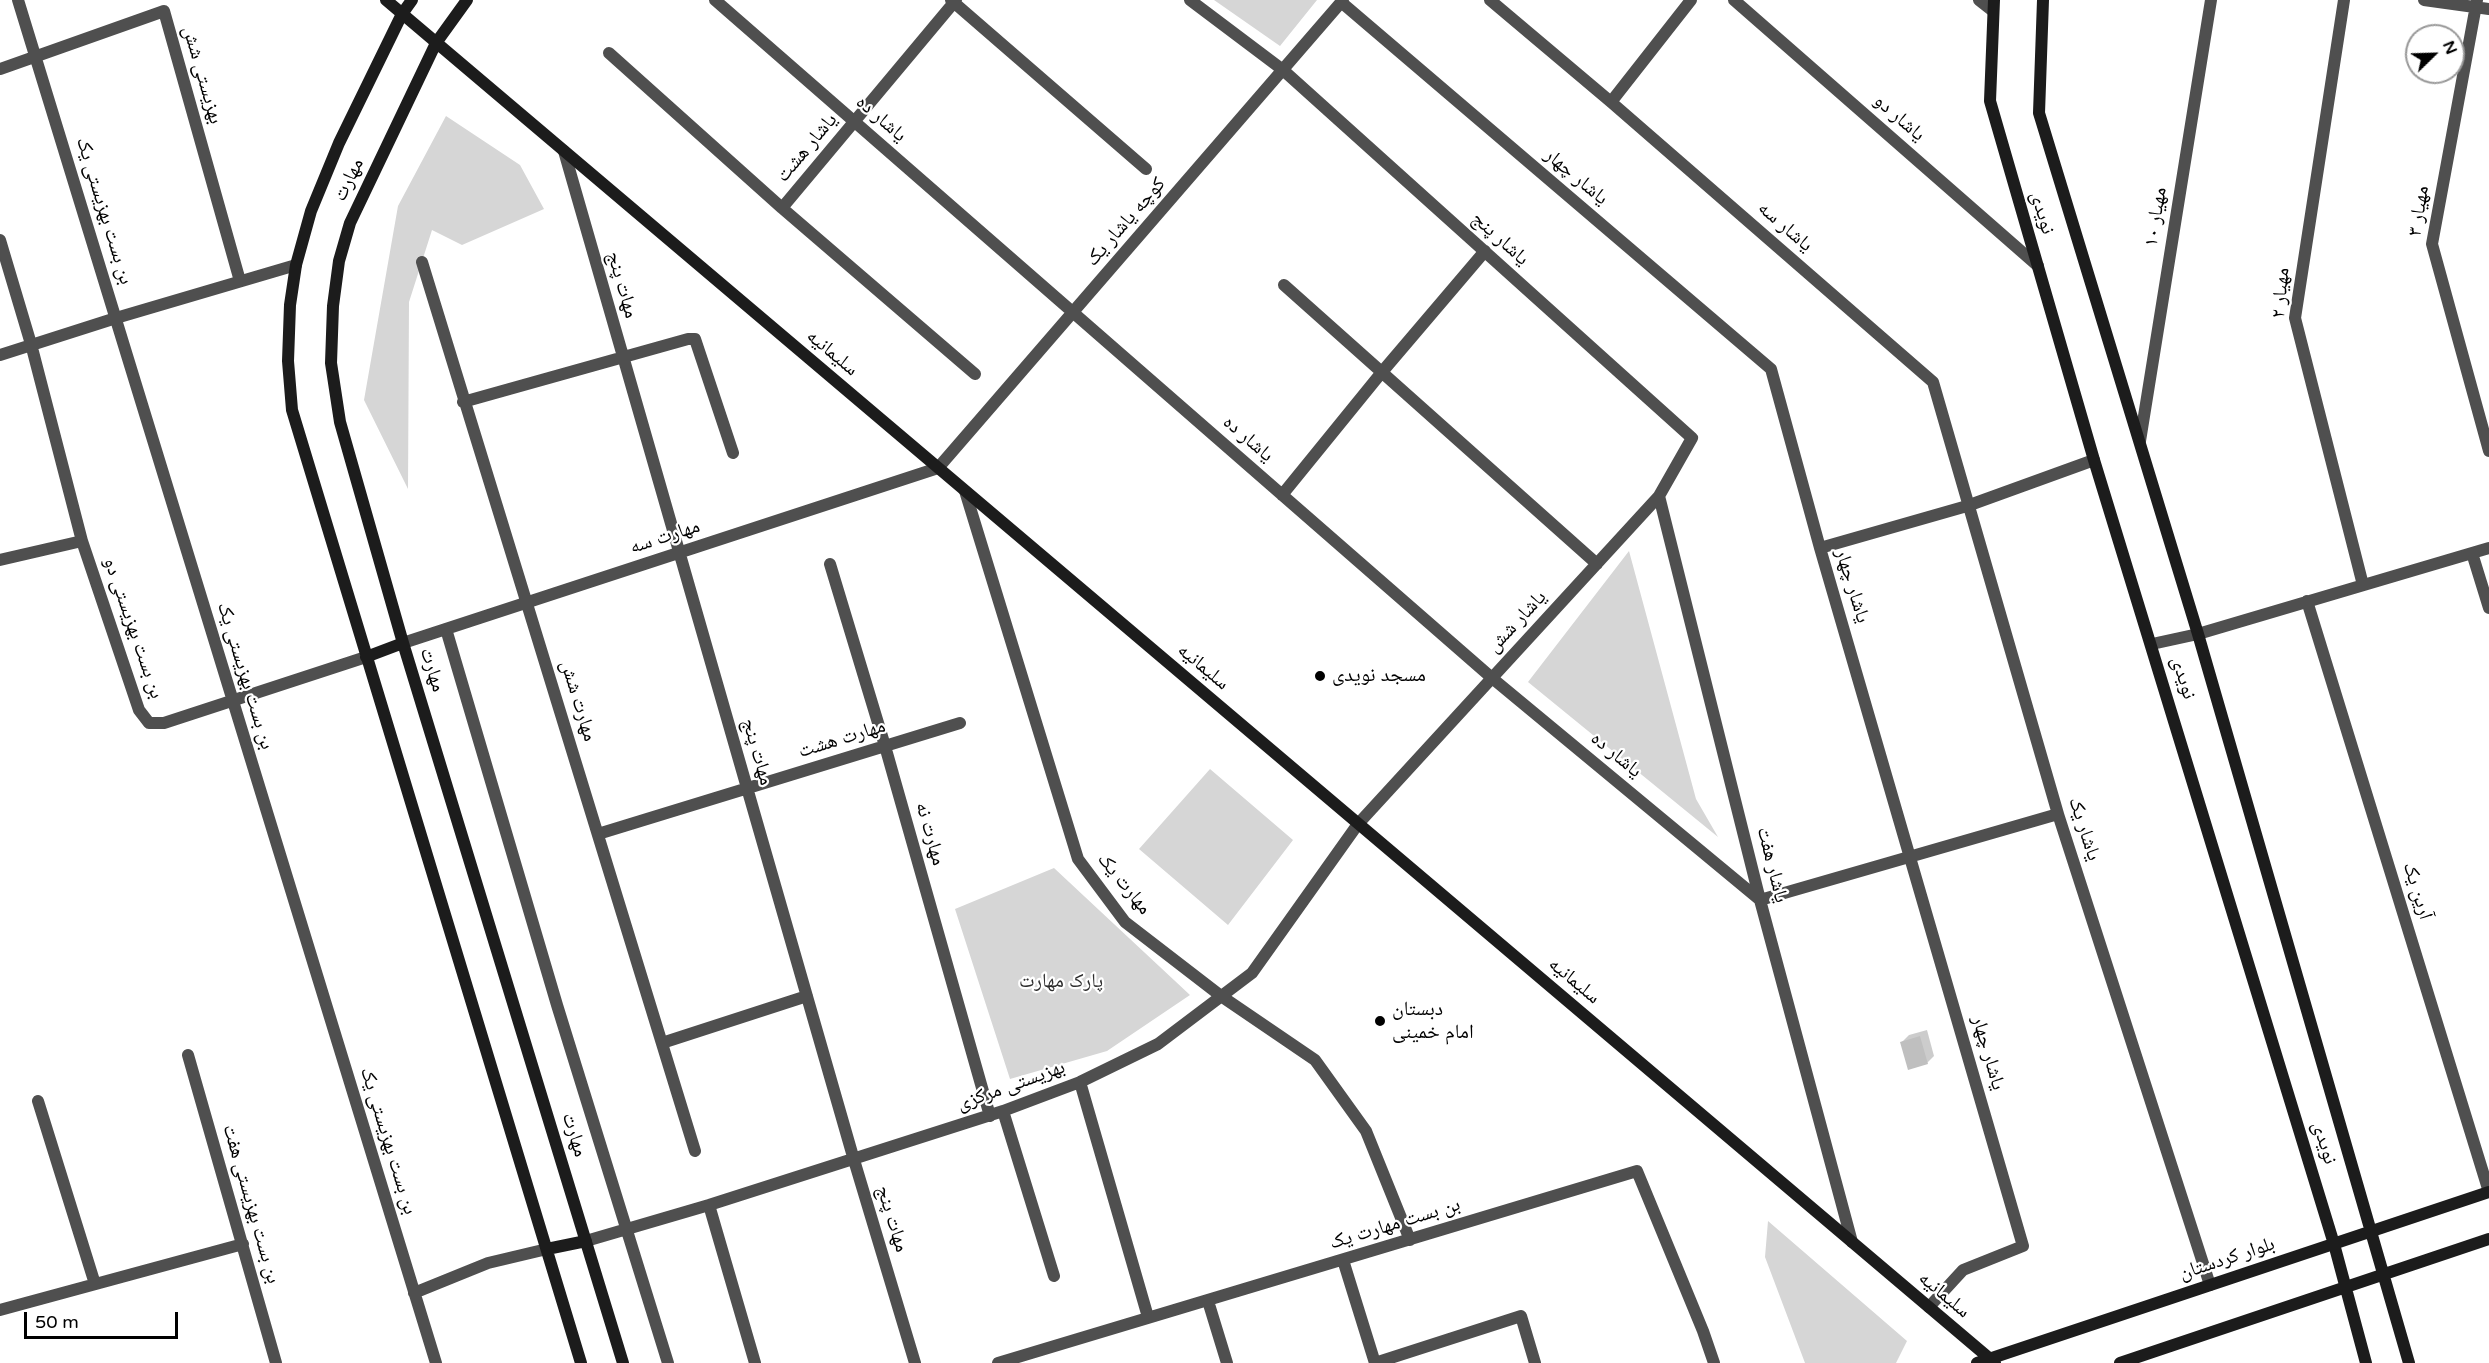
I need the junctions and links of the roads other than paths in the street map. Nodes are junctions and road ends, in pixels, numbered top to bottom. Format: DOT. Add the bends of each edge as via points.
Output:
graph roads {
  1 [pos="18,0"];
  2 [pos="386,0"];
  3 [pos="412,0"];
  4 [pos="467,0"];
  5 [pos="715,0"];
  6 [pos="1190,0"];
  7 [pos="1490,0"];
  8 [pos="1691,0"];
  9 [pos="1734,0"];
  10 [pos="1979,0"];
  11 [pos="2043,0"];
  12 [pos="2211,0"];
  13 [pos="2343,0"];
  14 [pos="2424,0"];
  15 [pos="954,1"];
  16 [pos="1342,1"];
  17 [pos="162,5"];
  18 [pos="1993,5"];
  19 [pos="2481,6"];
  20 [pos="402,14"];
  21 [pos="436,43"];
  22 [pos="609,53"];
  23 [pos="36,58"];
  24 [pos="0,69"];
  25 [pos="1283,70"];
  26 [pos="1611,102"];
  27 [pos="854,122"];
  28 [pos="564,151"];
  29 [pos="1146,169"];
  30 [pos="782,208"];
  31 [pos="0,240"];
  32 [pos="1485,251"];
  33 [pos="422,262"];
  34 [pos="296,265"];
  35 [pos="2038,266"];
  36 [pos="240,281"];
  37 [pos="1284,285"];
  38 [pos="1073,312"];
  39 [pos="116,318"];
  40 [pos="31,344"];
  41 [pos="0,355"];
  42 [pos="623,358"];
  43 [pos="1382,372"];
  44 [pos="975,374"];
  45 [pos="1933,382"];
  46 [pos="463,402"];
  47 [pos="1692,438"];
  48 [pos="2140,441"];
  49 [pos="2489,451"];
  50 [pos="733,453"];
  51 [pos="2094,460"];
  52 [pos="938,468"];
  53 [pos="965,491"];
  54 [pos="1282,495"];
  55 [pos="1659,496"];
  56 [pos="1967,506"];
  57 [pos="82,541"];
  58 [pos="1820,548"];
  59 [pos="2489,548"];
  60 [pos="680,553"];
  61 [pos="2472,553"];
  62 [pos="0,560"];
  63 [pos="830,564"];
  64 [pos="1597,564"];
  65 [pos="2363,585"];
  66 [pos="2307,602"];
  67 [pos="527,603"];
  68 [pos="2489,608"];
  69 [pos="447,629"];
  70 [pos="2198,634"];
  71 [pos="403,643"];
  72 [pos="2152,644"];
  73 [pos="366,657"];
  74 [pos="1492,678"];
  75 [pos="233,702"];
  76 [pos="960,723"];
  77 [pos="885,746"];
  78 [pos="748,790"];
  79 [pos="2058,814"];
  80 [pos="1358,824"];
  81 [pos="598,834"];
  82 [pos="1911,856"];
  83 [pos="1760,900"];
  84 [pos="807,996"];
  85 [pos="1221,996"];
  86 [pos="662,1043"];
  87 [pos="188,1055"];
  88 [pos="1080,1082"];
  89 [pos="38,1101"];
  90 [pos="1003,1112"];
  91 [pos="990,1116"];
  92 [pos="695,1151"];
  93 [pos="854,1160"];
  94 [pos="2489,1192"];
  95 [pos="709,1205"];
  96 [pos="625,1229"];
  97 [pos="2370,1231"];
  98 [pos="2489,1239"];
  99 [pos="1410,1240"];
  100 [pos="586,1241"];
  101 [pos="1852,1242"];
  102 [pos="243,1244"];
  103 [pos="2334,1244"];
  104 [pos="547,1249"];
  105 [pos="1343,1260"];
  106 [pos="2384,1275"];
  107 [pos="1054,1276"];
  108 [pos="95,1284"];
  109 [pos="2210,1285"];
  110 [pos="2345,1288"];
  111 [pos="414,1293"];
  112 [pos="1208,1301"];
  113 [pos="1929,1307"];
  114 [pos="0,1310"];
  115 [pos="1148,1317"];
  116 [pos="1992,1361"];
  117 [pos="276,1363"];
  118 [pos="436,1363"];
  119 [pos="581,1363"];
  120 [pos="624,1363"];
  121 [pos="668,1363"];
  122 [pos="755,1363"];
  123 [pos="915,1363"];
  124 [pos="998,1363"];
  125 [pos="1227,1363"];
  126 [pos="1375,1363"];
  127 [pos="1535,1363"];
  128 [pos="1714,1363"];
  129 [pos="1977,1363"];
  130 [pos="2120,1363"];
  131 [pos="2366,1363"];
  132 [pos="2409,1363"];
  1 -- 23 [label="street, بن بست بهزیستی یک"];
  2 -- 20 [label="main road, سلیمانیه"];
  3 -- 20 [label="main road, مهارت"];
  4 -- 21 [label="main road, مهارت"];
  5 -- 27 [label="street, یاشار ده"];
  6 -- 25 [label="street"];
  7 -- 26 [label="street, یاشار سه"];
  8 -- 26 [label="street"];
  9 -- 35 [label="street, یاشار دو"];
  10 -- 18 [label="street"];
  11 -- 48 [label="main road, نویدی" via="2039,113"];
  12 -- 48 [label="street, مهیار ۱۰"];
  13 -- 65 [label="street, مهیار ۲" via="2295,318"];
  14 -- 19 [label="street"];
  15 -- 27 [label="street, یاشار هشت"];
  15 -- 29 [label="street"];
  16 -- 25 [label="street, کوچه یاشار یک"];
  16 -- 58 [label="street, یاشار چهار" via="1772,369"];
  17 -- 23 [label="street, بهزیستی شش"];
  17 -- 36 [label="street, بهزیستی شش"];
  18 -- 35 [label="main road, نویدی" via="1990,101"];
  19 -- 49 [label="street, مهیار ۳" via="2432,244"];
  20 -- 21 [label="main road, سلیمانیه"];
  20 -- 34 [label="main road, مهارت" via="339,143 311,211"];
  21 -- 28 [label="main road, سلیمانیه"];
  21 -- 71 [label="main road, مهارت" via="350,222 339,261 333,306 331,363 340,422"];
  22 -- 30 [label="street"];
  23 -- 24 [label="street, بهزیستی شش"];
  23 -- 39 [label="street, بن بست بهزیستی یک"];
  25 -- 32 [label="street, یاشار پنج"];
  25 -- 38 [label="street, کوچه یاشار یک"];
  26 -- 45 [label="street, یاشار سه"];
  27 -- 30 [label="street, یاشار هشت"];
  27 -- 38 [label="street, یاشار ده"];
  28 -- 42 [label="street, مهات پنج"];
  28 -- 52 [label="main road, سلیمانیه"];
  30 -- 44 [label="street, یاشار هشت"];
  31 -- 40 [label="street"];
  32 -- 43 [label="street"];
  32 -- 47 [label="street, یاشار پنج"];
  33 -- 46 [label="street, مهارت شش"];
  34 -- 36 [label="street"];
  34 -- 73 [label="main road, مهارت" via="288,361 292,410"];
  35 -- 51 [label="main road, نویدی"];
  36 -- 39 [label="street"];
  37 -- 43 [label="street"];
  38 -- 52 [label="street, کوچه یاشار یک"];
  38 -- 54 [label="street, یاشار ده"];
  39 -- 40 [label="street"];
  39 -- 75 [label="street, بن بست بهزیستی یک"];
  40 -- 41 [label="street"];
  40 -- 57 [label="street"];
  42 -- 46 [label="street"];
  42 -- 50 [label="street" via="695,339"];
  42 -- 60 [label="street, مهات پنج"];
  43 -- 54 [label="street"];
  43 -- 64 [label="street"];
  45 -- 56 [label="street, یاشار یک"];
  46 -- 67 [label="street, مهارت شش"];
  47 -- 55 [label="street, یاشار شش"];
  48 -- 70 [label="main road, نویدی"];
  51 -- 56 [label="street"];
  51 -- 72 [label="main road, نویدی"];
  52 -- 53 [label="main road, سلیمانیه"];
  52 -- 60 [label="street, مهارت سه"];
  53 -- 80 [label="main road, سلیمانیه"];
  53 -- 85 [label="street, مهارت یک" via="1078,859 1125,922"];
  54 -- 74 [label="street, یاشار ده"];
  55 -- 64 [label="street, یاشار شش"];
  55 -- 83 [label="street, یاشار هفت"];
  56 -- 58 [label="street"];
  56 -- 79 [label="street, یاشار یک"];
  57 -- 62 [label="street, بن بست بهزیستی دو"];
  57 -- 75 [label="street, بن بست بهزیستی دو" via="139,710 149,723 164,723"];
  58 -- 82 [label="street, یاشار چهار"];
  59 -- 61 [label="street"];
  60 -- 67 [label="street, مهارت سه"];
  60 -- 78 [label="street, مهات پنج"];
  61 -- 65 [label="street"];
  61 -- 68 [label="street"];
  63 -- 77 [label="street, مهارت نه"];
  64 -- 74 [label="street, یاشار شش"];
  65 -- 66 [label="street"];
  66 -- 70 [label="street"];
  66 -- 94 [label="street, آرین یک"];
  67 -- 69 [label="street, مهارت سه"];
  67 -- 81 [label="street, مهارت شش"];
  69 -- 71 [label="street, مهارت سه"];
  69 -- 96 [label="street"];
  70 -- 72 [label="street"];
  70 -- 97 [label="main road, نویدی"];
  71 -- 73 [label="main road"];
  71 -- 100 [label="main road, مهارت"];
  72 -- 103 [label="main road, نویدی"];
  73 -- 75 [label="street"];
  73 -- 104 [label="main road, مهارت"];
  74 -- 80 [label="street, یاشار شش"];
  74 -- 83 [label="street, یاشار ده"];
  75 -- 111 [label="street, بن بست بهزیستی یک"];
  76 -- 77 [label="street, مهارت هشت"];
  77 -- 78 [label="street, مهارت هشت"];
  77 -- 91 [label="street, مهارت نه"];
  78 -- 81 [label="street, مهارت هشت"];
  78 -- 84 [label="street, مهات پنج"];
  79 -- 82 [label="street"];
  79 -- 109 [label="street, یاشار یک"];
  80 -- 85 [label="street, بهزیستی مرکزی" via="1252,973"];
  80 -- 101 [label="main road, سلیمانیه"];
  81 -- 86 [label="street, مهارت شش"];
  82 -- 83 [label="street"];
  82 -- 113 [label="street, یاشار چهار" via="2023,1246 1963,1270"];
  83 -- 101 [label="street, یاشار هفت"];
  84 -- 86 [label="street"];
  84 -- 93 [label="street, مهات پنج"];
  85 -- 88 [label="street, بهزیستی مرکزی" via="1158,1044"];
  85 -- 99 [label="street, مهارت یک" via="1315,1060 1366,1131"];
  86 -- 92 [label="street, مهارت شش"];
  87 -- 102 [label="street, بن بست بهزیستی هفت"];
  88 -- 90 [label="street, بهزیستی مرکزی"];
  88 -- 115 [label="street"];
  89 -- 108 [label="street"];
  90 -- 91 [label="street, بهزیستی مرکزی"];
  90 -- 107 [label="street"];
  91 -- 93 [label="street, بهزیستی مرکزی"];
  93 -- 95 [label="street, بهزیستی مرکزی"];
  93 -- 123 [label="street, مهات پنج"];
  94 -- 97 [label="main road, بلوار کردستان"];
  95 -- 96 [label="street, بهزیستی مرکزی"];
  95 -- 122 [label="street"];
  96 -- 100 [label="street, بهزیستی مرکزی"];
  96 -- 121 [label="street"];
  97 -- 103 [label="main road, بلوار کردستان"];
  97 -- 106 [label="main road, نویدی"];
  98 -- 106 [label="main road"];
  99 -- 105 [label="street, بن بست مهارت یک"];
  99 -- 128 [label="street, بن بست مهارت یک" via="1637,1171"];
  100 -- 104 [label="main road"];
  100 -- 120 [label="main road, مهارت"];
  101 -- 113 [label="main road, سلیمانیه"];
  102 -- 108 [label="street"];
  102 -- 117 [label="street, بن بست بهزیستی هفت"];
  103 -- 109 [label="main road, بلوار کردستان"];
  103 -- 110 [label="main road, نویدی"];
  104 -- 111 [label="street" via="488,1263"];
  104 -- 119 [label="main road, مهارت"];
  105 -- 112 [label="street, بن بست مهارت یک"];
  105 -- 126 [label="street"];
  106 -- 110 [label="main road"];
  106 -- 132 [label="main road, نویدی"];
  108 -- 114 [label="street"];
  109 -- 116 [label="main road, بلوار کردستان"];
  110 -- 130 [label="main road"];
  110 -- 131 [label="main road, نویدی"];
  111 -- 118 [label="street, بن بست بهزیستی یک"];
  112 -- 115 [label="street, بن بست مهارت یک"];
  112 -- 125 [label="street"];
  113 -- 116 [label="main road, سلیمانیه"];
  115 -- 124 [label="street, بن بست مهارت یک"];
  116 -- 129 [label="main road, بلوار کردستان"];
  126 -- 127 [label="street" via="1521,1316"];
}
